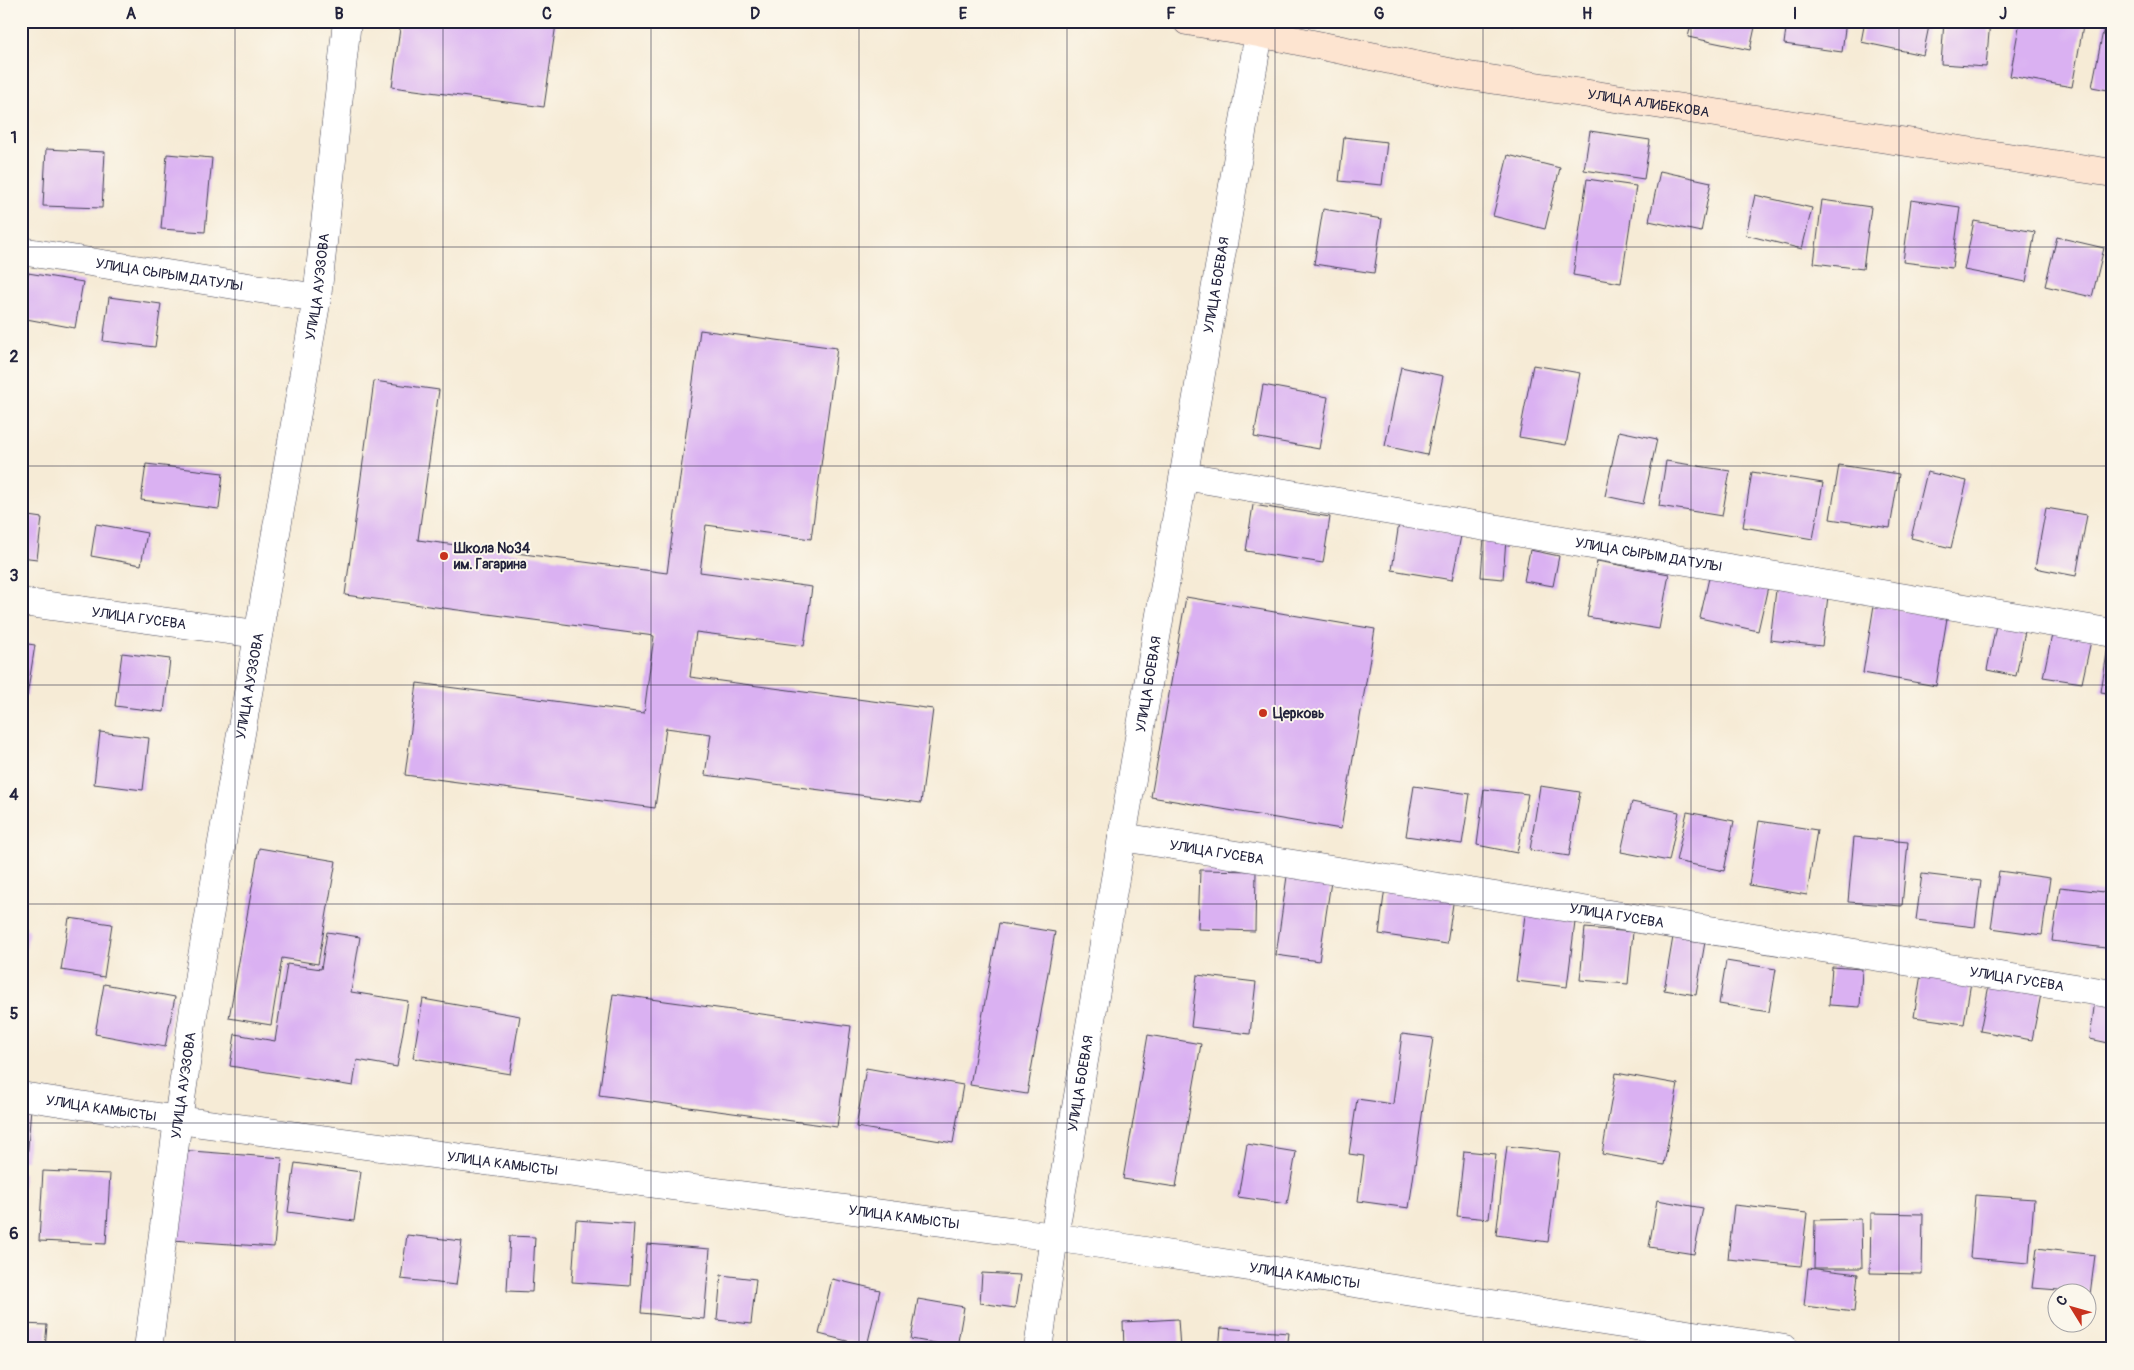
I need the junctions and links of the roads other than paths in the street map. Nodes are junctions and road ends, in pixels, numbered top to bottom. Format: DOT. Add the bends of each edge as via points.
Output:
graph roads {
  1 [pos="347,21"];
  2 [pos="1187,21"];
  3 [pos="1260,27"];
  4 [pos="2113,173"];
  5 [pos="21,251"];
  6 [pos="316,298"];
  7 [pos="1184,476"];
  8 [pos="21,602"];
  9 [pos="2113,633"];
  10 [pos="257,634"];
  11 [pos="1122,837"];
  12 [pos="2113,994"];
  13 [pos="21,1096"];
  14 [pos="178,1120"];
  15 [pos="1054,1237"];
  16 [pos="148,1349"];
  17 [pos="1038,1349"];
  18 [pos="1784,1349"];
  1 -- 6 [label="street, УЛИЦА АУЭЗОВА"];
  2 -- 3 [label="street, УЛИЦА АЛИБЕКОВА"];
  3 -- 4 [label="street, УЛИЦА АЛИБЕКОВА" via="1463,75"];
  3 -- 7 [label="street, УЛИЦА БОЕВАЯ"];
  5 -- 6 [label="street, УЛИЦА СЫРЫМ ДАТУЛЫ"];
  6 -- 10 [label="street, УЛИЦА АУЭЗОВА"];
  7 -- 9 [label="street, УЛИЦА СЫРЫМ ДАТУЛЫ"];
  7 -- 11 [label="street, УЛИЦА БОЕВАЯ"];
  8 -- 10 [label="street, УЛИЦА ГУСЕВА"];
  10 -- 14 [label="street, УЛИЦА АУЭЗОВА"];
  11 -- 12 [label="street, УЛИЦА ГУСЕВА"];
  11 -- 15 [label="street, УЛИЦА БОЕВАЯ"];
  13 -- 14 [label="street, УЛИЦА КАМЫСТЫ"];
  14 -- 15 [label="street, УЛИЦА КАМЫСТЫ"];
  14 -- 16 [label="street, УЛИЦА АУЭЗОВА"];
  15 -- 17 [label="street, УЛИЦА БОЕВАЯ"];
  15 -- 18 [label="street, УЛИЦА КАМЫСТЫ"];
}
